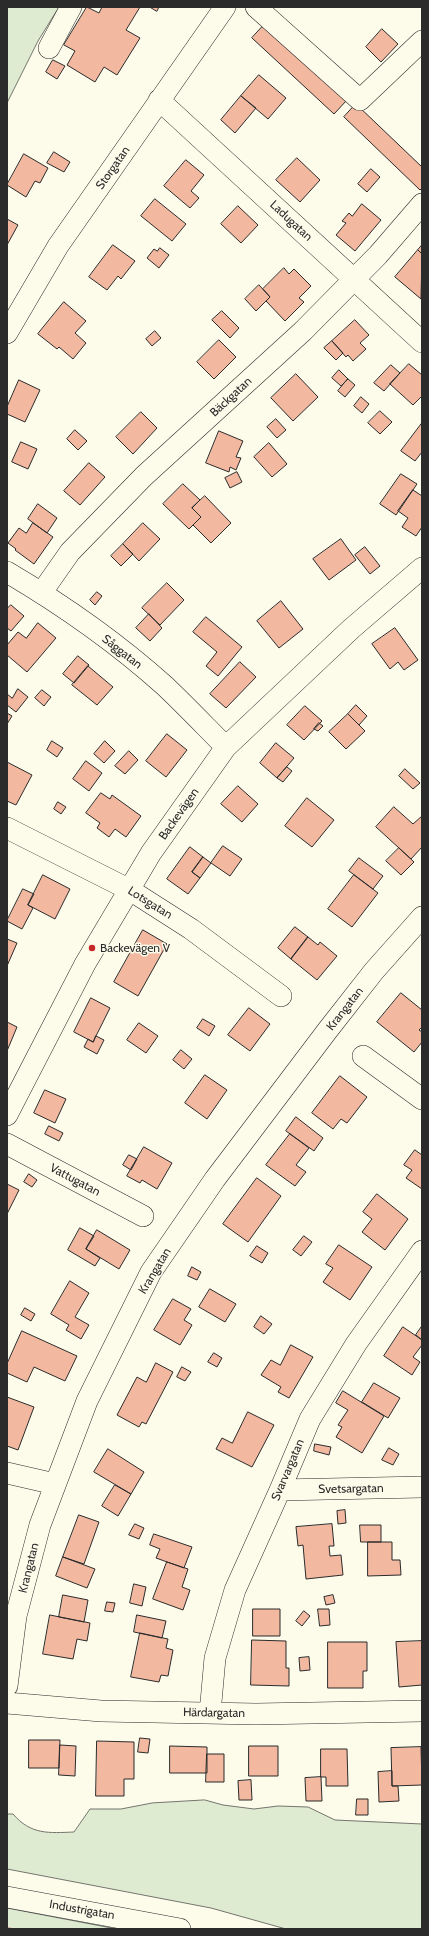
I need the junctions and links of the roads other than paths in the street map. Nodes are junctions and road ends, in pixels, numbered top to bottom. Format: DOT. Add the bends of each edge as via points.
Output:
graph roads {
  1 [pos="71,7"];
  2 [pos="225,7"];
  3 [pos="256,7"];
  4 [pos="422,41"];
  5 [pos="49,48"];
  6 [pos="160,100"];
  7 [pos="422,204"];
  8 [pos="354,279"];
  9 [pos="7,333"];
  10 [pos="422,342"];
  11 [pos="422,568"];
  12 [pos="7,572"];
  13 [pos="42,592"];
  14 [pos="226,747"];
  15 [pos="7,828"];
  16 [pos="130,890"];
  17 [pos="422,917"];
  18 [pos="281,996"];
  19 [pos="363,1056"];
  20 [pos="422,1098"];
  21 [pos="7,1115"];
  22 [pos="7,1144"];
  23 [pos="143,1216"];
  24 [pos="422,1251"];
  25 [pos="7,1473"];
  26 [pos="55,1484"];
  27 [pos="422,1487"];
  28 [pos="280,1490"];
  29 [pos="7,1686"];
  30 [pos="7,1703"];
  31 [pos="422,1711"];
  32 [pos="210,1713"];
  33 [pos="7,1897"];
  34 [pos="180,1929"];
  1 -- 5 [label="street"];
  2 -- 6 [label="street, Storgatan"];
  3 -- 4 [label="street" via="360,100"];
  6 -- 8 [label="street, Ladugatan"];
  6 -- 9 [label="street, Storgatan" via="58,246"];
  7 -- 8 [label="street, Bäckgatan"];
  8 -- 10 [label="street, Ladugatan"];
  8 -- 13 [label="street, Bäckgatan" via="303,331 144,476 70,552"];
  11 -- 14 [label="street, Backevägen" via="351,629"];
  12 -- 13 [label="street, Såggatan"];
  13 -- 14 [label="street, Såggatan" via="131,658 165,687"];
  14 -- 16 [label="street, Backevägen" via="151,854"];
  15 -- 16 [label="street, Lotsgatan"];
  16 -- 18 [label="street, Lotsgatan" via="191,929"];
  16 -- 21 [label="street, Backevägen" via="85,964"];
  17 -- 26 [label="street, Krangatan" via="374,971 322,1037 215,1179 151,1272 87,1401"];
  19 -- 20 [label="street"];
  22 -- 23 [label="street, Vattugatan"];
  24 -- 28 [label="street, Svarvargatan" via="356,1344 310,1419"];
  25 -- 26 [label="street"];
  26 -- 29 [label="street, Krangatan" via="40,1525 16,1616"];
  27 -- 28 [label="street, Svetsargatan"];
  28 -- 32 [label="street, Svarvargatan" via="235,1590 215,1658"];
  30 -- 32 [label="street, Härdargatan" via="101,1711"];
  31 -- 32 [label="street, Härdargatan"];
  33 -- 34 [label="street, Industrigatan"];
}
